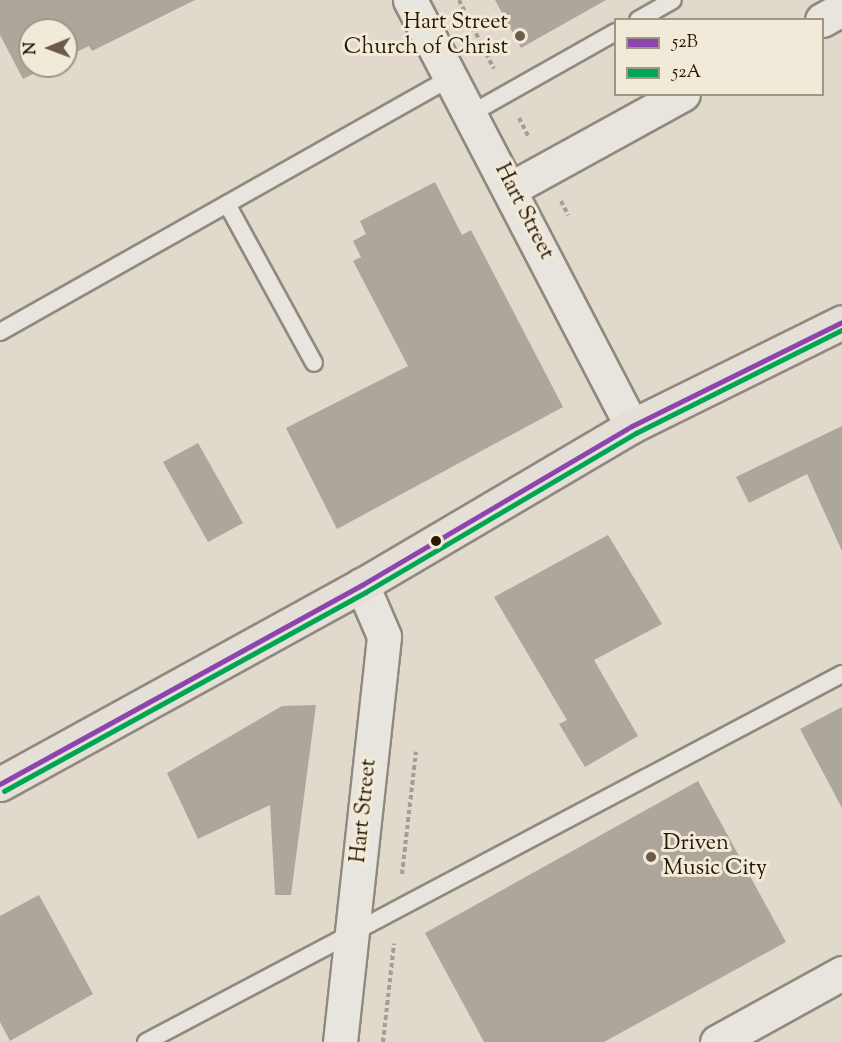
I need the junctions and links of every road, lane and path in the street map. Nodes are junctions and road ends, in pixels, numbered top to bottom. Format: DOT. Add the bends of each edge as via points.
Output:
graph roads {
  1 [pos="410,0"];
  2 [pos="673,0"];
  3 [pos="842,9"];
  4 [pos="642,18"];
  5 [pos="824,19"];
  6 [pos="614,33"];
  7 [pos="452,77"];
  8 [pos="679,96"];
  9 [pos="472,113"];
  10 [pos="512,188"];
  11 [pos="227,204"];
  12 [pos="842,322"];
  13 [pos="0,332"];
  14 [pos="314,363"];
  15 [pos="632,426"];
  16 [pos="362,585"];
  17 [pos="842,674"];
  18 [pos="0,784"];
  19 [pos="351,930"];
  20 [pos="842,973"];
  21 [pos="146,1042"];
  22 [pos="340,1042"];
  23 [pos="717,1042"];
  1 -- 7 [label="street, Hart Street"];
  2 -- 4 [label="lane"];
  3 -- 5 [label="street"];
  6 -- 9 [label="lane"];
  7 -- 9 [label="street, Hart Street"];
  7 -- 11 [label="lane"];
  8 -- 10 [label="street"];
  9 -- 10 [label="street, Hart Street"];
  10 -- 15 [label="street, Hart Street"];
  11 -- 13 [label="lane"];
  11 -- 14 [label="lane"];
  12 -- 15 [label="main road"];
  15 -- 16 [label="main road"];
  16 -- 18 [label="main road"];
  16 -- 19 [label="street, Hart Street" via="384,636"];
  17 -- 19 [label="lane"];
  19 -- 21 [label="lane"];
  19 -- 22 [label="street, Hart Street"];
  20 -- 23 [label="street"];
}
